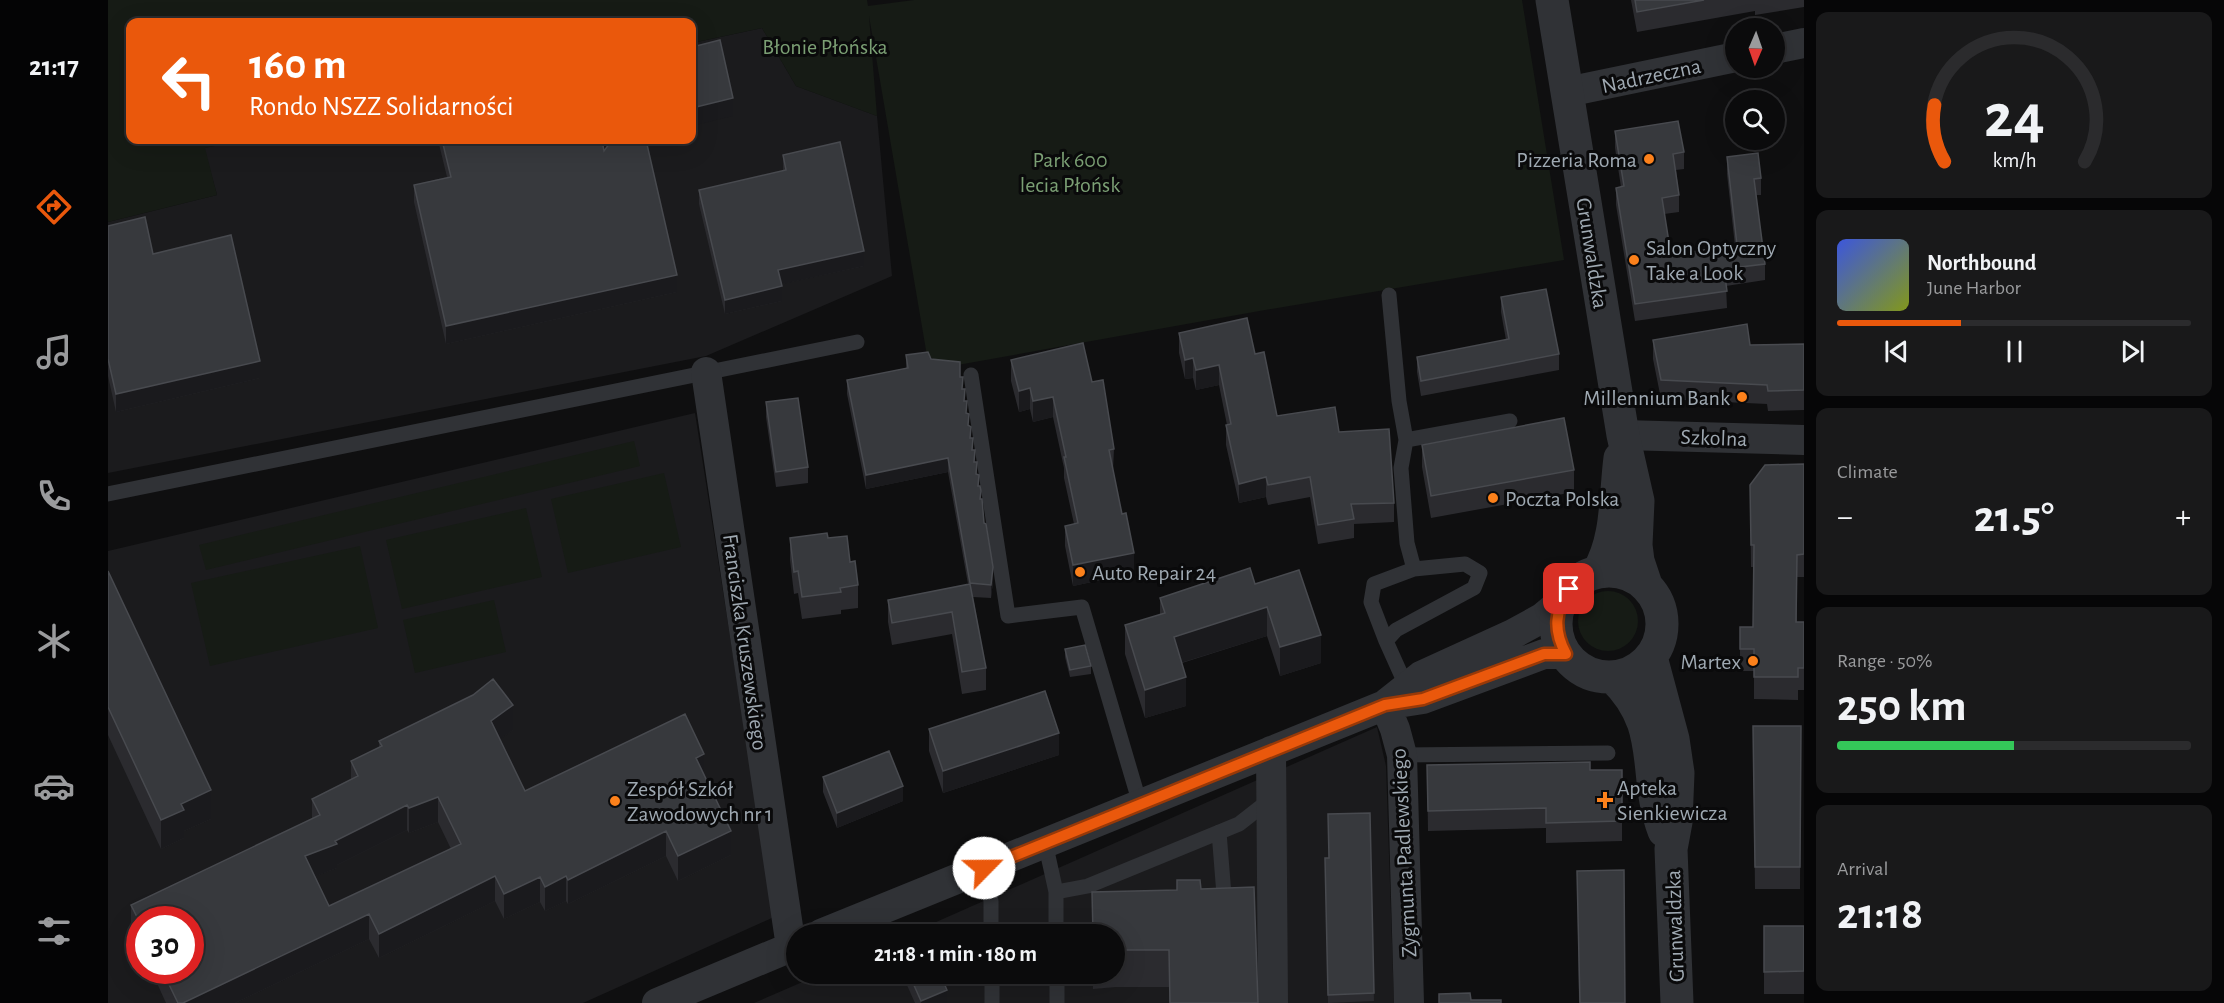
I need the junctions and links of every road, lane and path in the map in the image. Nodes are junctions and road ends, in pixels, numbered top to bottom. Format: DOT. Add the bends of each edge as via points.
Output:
graph roads {
  1 [pos="1552,0"];
  2 [pos="1804,43"];
  3 [pos="1785,47"];
  4 [pos="1725,59"];
  5 [pos="1567,92"];
  6 [pos="1389,295"];
  7 [pos="857,342"];
  8 [pos="706,372"];
  9 [pos="971,375"];
  10 [pos="1510,421"];
  11 [pos="1623,435"];
  12 [pos="1406,440"];
  13 [pos="1804,440"];
  14 [pos="108,494"];
  15 [pos="1414,569"];
  16 [pos="1598,572"];
  17 [pos="1646,585"];
  18 [pos="1560,603"];
  19 [pos="1386,641"];
  20 [pos="1566,654"];
  21 [pos="1651,657"];
  22 [pos="1613,677"];
  23 [pos="1402,698"];
  24 [pos="1271,751"];
  25 [pos="1608,753"];
  26 [pos="1401,755"];
  27 [pos="1271,799"];
  28 [pos="1140,804"];
  29 [pos="1219,832"];
  30 [pos="1046,842"];
  31 [pos="1671,849"];
  32 [pos="984,868"];
  33 [pos="1056,892"];
  34 [pos="1200,899"];
  35 [pos="791,924"];
  36 [pos="846,924"];
  37 [pos="991,924"];
  38 [pos="1056,924"];
  39 [pos="786,949"];
  40 [pos="992,984"];
  41 [pos="1057,984"];
  42 [pos="657,1003"];
  43 [pos="992,1003"];
  44 [pos="1057,1003"];
  45 [pos="1274,1003"];
  46 [pos="1409,1003"];
  47 [pos="1677,1003"];
  1 -- 5 [label="street, Grunwaldzka"];
  2 -- 3 [label="street"];
  4 -- 5 [label="street, Nadrzeczna"];
  5 -- 11 [label="street, Grunwaldzka"];
  6 -- 12 [label="lane"];
  7 -- 8 [label="lane"];
  8 -- 14 [label="lane"];
  8 -- 35 [label="street, Franciszka Kruszewskiego"];
  9 -- 28 [label="lane" via="1008,616 1082,607"];
  10 -- 12 [label="lane"];
  11 -- 13 [label="street, Szkolna"];
  11 -- 16 [label="street, Grunwaldzka" via="1611,542"];
  11 -- 17 [label="street, Grunwaldzka" via="1638,501 1636,544"];
  12 -- 15 [label="lane" via="1401,468 1407,543"];
  15 -- 19 [label="lane" via="1374,584 1371,602"];
  15 -- 19 [label="lane" via="1465,564 1480,573 1474,588 1396,630"];
  16 -- 17 [label="street" via="1624,572"];
  16 -- 18 [label="street" via="1575,583"];
  17 -- 21 [label="street" via="1662,612 1663,628"];
  18 -- 20 [label="street" via="1556,629"];
  18 -- 23 [label="street" via="1513,634 1421,676"];
  19 -- 23 [label="lane"];
  20 -- 22 [label="street" via="1578,667 1595,675"];
  20 -- 23 [label="street" via="1534,657 1423,699"];
  21 -- 22 [label="street" via="1634,671"];
  21 -- 31 [label="street, Grunwaldzka" via="1678,773"];
  22 -- 31 [label="street, Grunwaldzka" via="1642,716 1658,816"];
  23 -- 24 [label="street"];
  23 -- 26 [label="street, Zygmunta Padlewskiego" via="1395,729"];
  24 -- 27 [label="street"];
  24 -- 28 [label="street"];
  25 -- 26 [label="lane"];
  26 -- 46 [label="street, Zygmunta Padlewskiego"];
  27 -- 29 [label="lane" via="1239,824"];
  27 -- 45 [label="street"];
  28 -- 30 [label="street"];
  29 -- 33 [label="lane" via="1088,886"];
  29 -- 34 [label="lane" via="1224,895"];
  30 -- 32 [label="street"];
  30 -- 33 [label="lane"];
  31 -- 47 [label="street, Grunwaldzka"];
  32 -- 36 [label="street"];
  32 -- 37 [label="lane"];
  33 -- 38 [label="lane"];
  39 -- 42 [label="street"];
  40 -- 43 [label="lane"];
  41 -- 44 [label="lane"];
}
